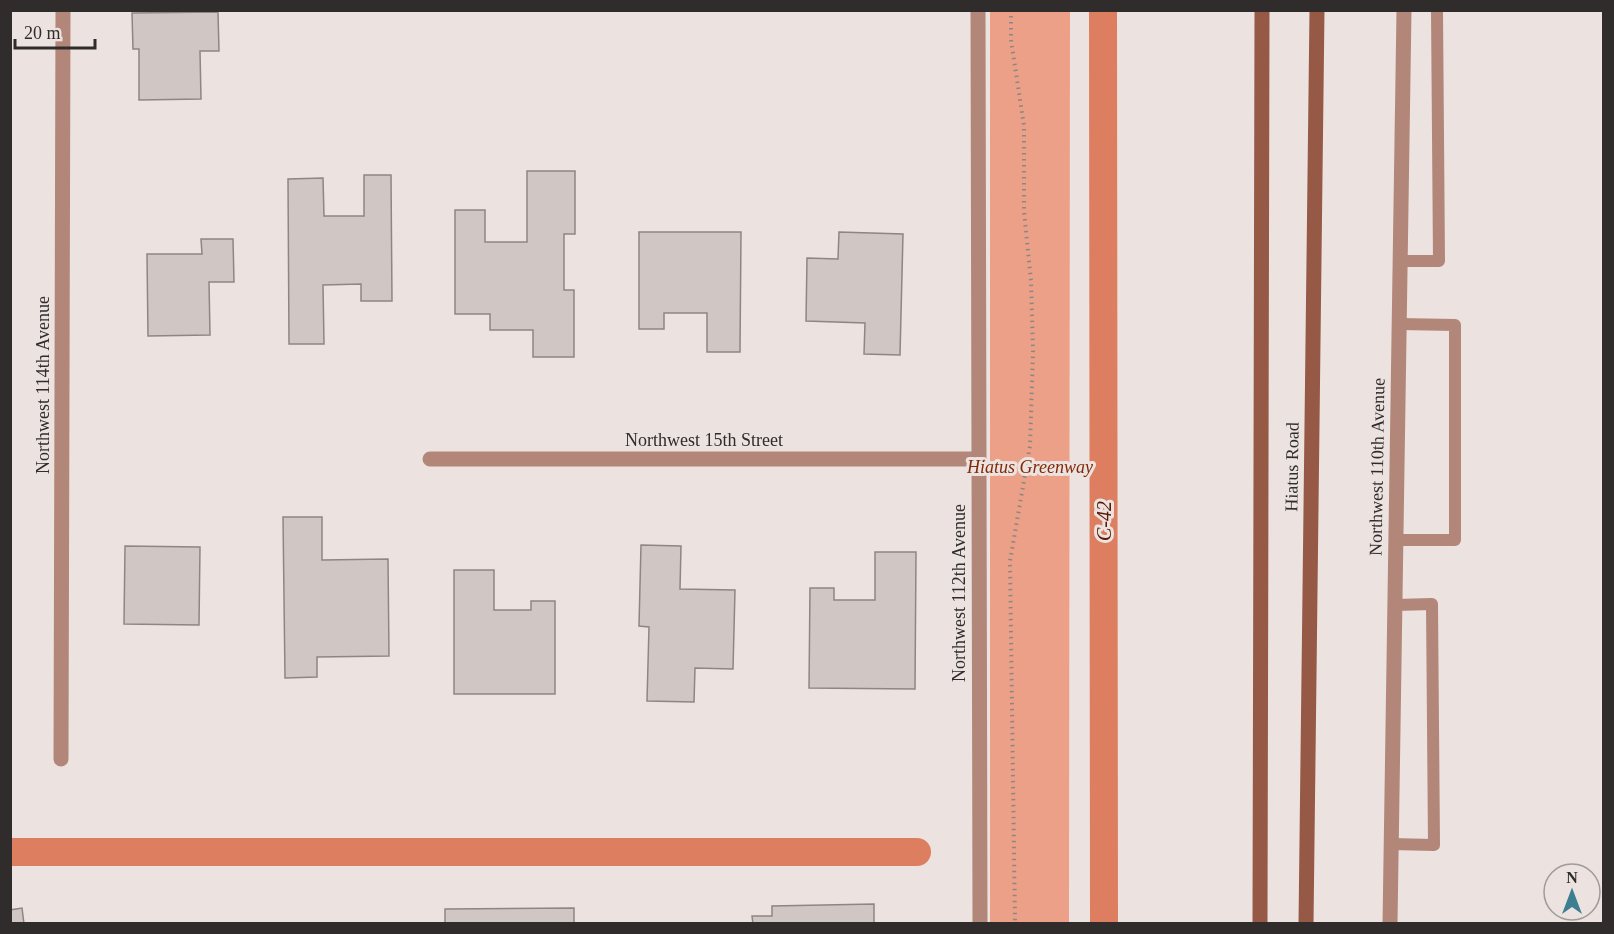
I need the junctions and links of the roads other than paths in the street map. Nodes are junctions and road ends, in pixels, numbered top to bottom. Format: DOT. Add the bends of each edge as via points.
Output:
graph roads {
  1 [pos="63,10"];
  2 [pos="978,10"];
  3 [pos="1263,10"];
  4 [pos="1317,10"];
  5 [pos="1404,10"];
  6 [pos="1437,10"];
  7 [pos="1400,261"];
  8 [pos="1399,324"];
  9 [pos="430,459"];
  10 [pos="978,459"];
  11 [pos="1396,540"];
  12 [pos="1395,605"];
  13 [pos="61,759"];
  14 [pos="1391,844"];
  15 [pos="980,924"];
  16 [pos="1260,924"];
  17 [pos="1306,924"];
  18 [pos="1390,924"];
  1 -- 13 [label="street, Northwest 114th Avenue"];
  2 -- 10 [label="street, Northwest 112th Avenue"];
  3 -- 16 [label="main road, Hiatus Road"];
  4 -- 17 [label="main road, Hiatus Road"];
  5 -- 7 [label="street, Northwest 110th Avenue"];
  6 -- 7 [label="lane" via="1439,261"];
  7 -- 8 [label="street, Northwest 110th Avenue"];
  8 -- 11 [label="street, Northwest 110th Avenue"];
  8 -- 11 [label="lane" via="1455,325 1455,540"];
  9 -- 10 [label="street, Northwest 15th Street"];
  10 -- 15 [label="street, Northwest 112th Avenue"];
  11 -- 12 [label="street, Northwest 110th Avenue"];
  12 -- 14 [label="street, Northwest 110th Avenue"];
  12 -- 14 [label="lane" via="1432,604 1434,845"];
  14 -- 18 [label="street, Northwest 110th Avenue"];
}
